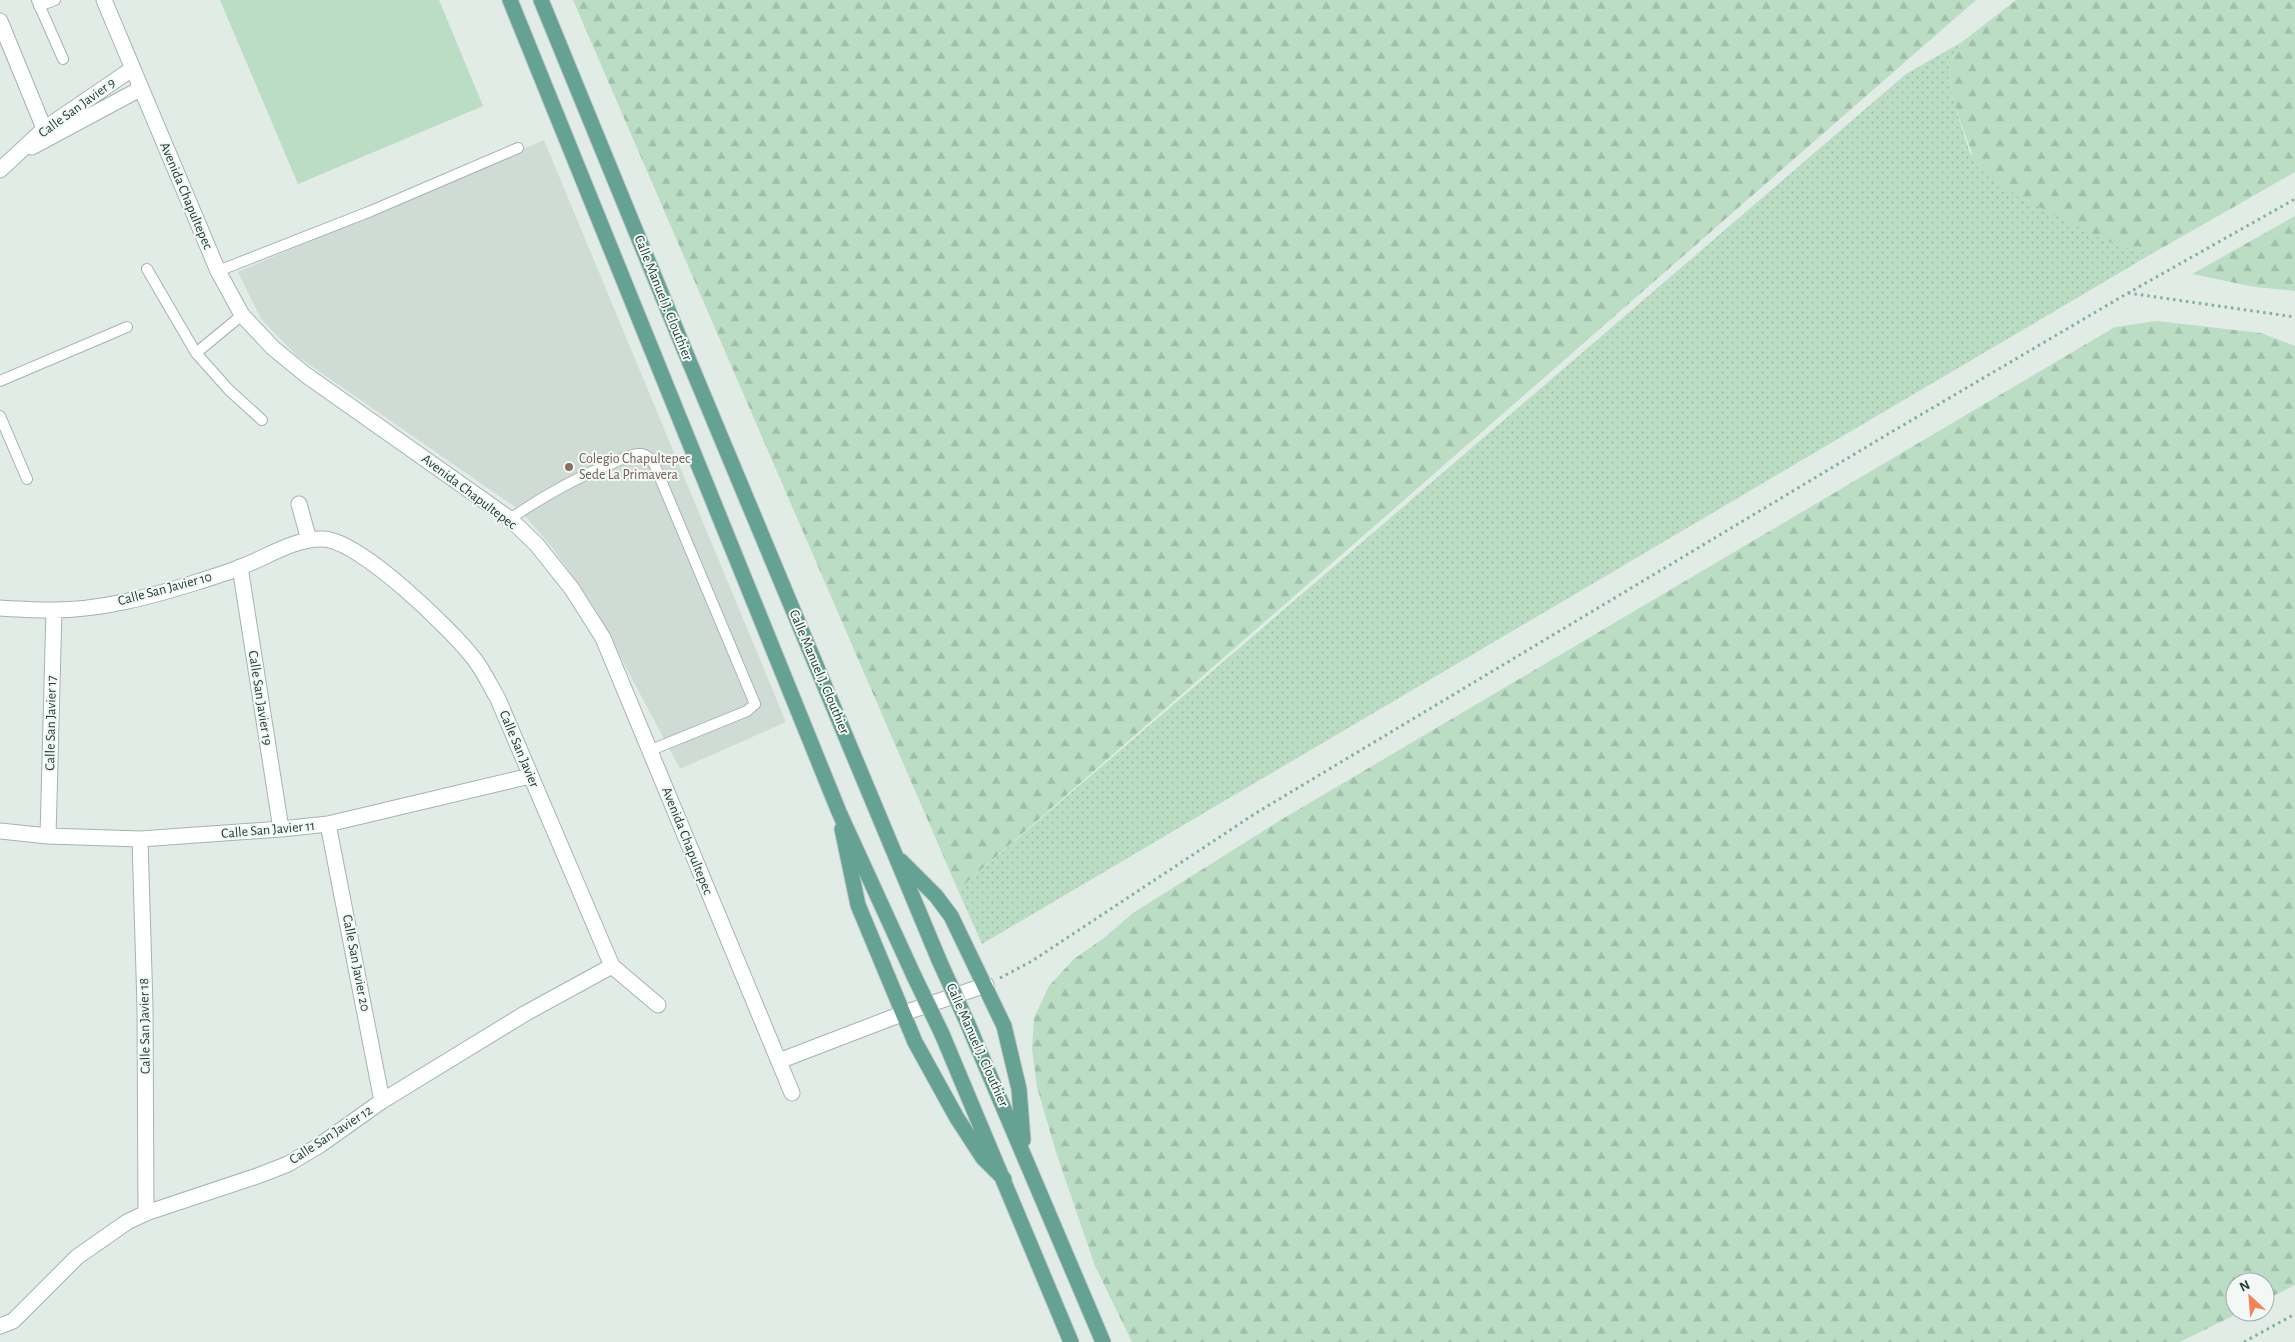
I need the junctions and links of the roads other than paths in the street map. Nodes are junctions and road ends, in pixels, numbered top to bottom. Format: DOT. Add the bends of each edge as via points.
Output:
graph roads {
  1 [pos="55,0"];
  2 [pos="104,0"];
  3 [pos="510,0"];
  4 [pos="541,0"];
  5 [pos="38,3"];
  6 [pos="0,21"];
  7 [pos="63,59"];
  8 [pos="132,69"];
  9 [pos="140,89"];
  10 [pos="46,134"];
  11 [pos="518,148"];
  12 [pos="0,170"];
  13 [pos="147,269"];
  14 [pos="218,271"];
  15 [pos="242,315"];
  16 [pos="127,327"];
  17 [pos="196,353"];
  18 [pos="0,381"];
  19 [pos="0,416"];
  20 [pos="262,420"];
  21 [pos="27,479"];
  22 [pos="299,504"];
  23 [pos="510,519"];
  24 [pos="317,540"];
  25 [pos="240,567"];
  26 [pos="0,608"];
  27 [pos="54,610"];
  28 [pos="651,750"];
  29 [pos="530,776"];
  30 [pos="840,812"];
  31 [pos="328,824"];
  32 [pos="280,829"];
  33 [pos="0,831"];
  34 [pos="48,836"];
  35 [pos="140,838"];
  36 [pos="896,857"];
  37 [pos="612,966"];
  38 [pos="986,985"];
  39 [pos="658,1005"];
  40 [pos="904,1013"];
  41 [pos="779,1061"];
  42 [pos="792,1093"];
  43 [pos="382,1101"];
  44 [pos="1023,1151"];
  45 [pos="1004,1179"];
  46 [pos="146,1213"];
  47 [pos="0,1326"];
  48 [pos="1071,1342"];
  49 [pos="1103,1342"];
  1 -- 5 [label="lane"];
  2 -- 8 [label="street, Avenida Chapultepec"];
  3 -- 30 [label="main road, Calle Manuel J. Clouthier"];
  4 -- 36 [label="main road, Calle Manuel J. Clouthier"];
  5 -- 7 [label="lane"];
  6 -- 10 [label="street"];
  8 -- 9 [label="street, Avenida Chapultepec"];
  8 -- 10 [label="street, Calle San Javier 9"];
  9 -- 10 [label="street, Calle San Javier 9"];
  9 -- 14 [label="street, Avenida Chapultepec"];
  10 -- 12 [label="street, Calle San Javier 9"];
  11 -- 14 [label="lane"];
  13 -- 17 [label="lane"];
  14 -- 15 [label="street, Avenida Chapultepec"];
  15 -- 17 [label="lane"];
  15 -- 23 [label="street, Avenida Chapultepec" via="306,376"];
  16 -- 18 [label="lane"];
  17 -- 20 [label="lane"];
  19 -- 21 [label="lane"];
  22 -- 24 [label="street"];
  23 -- 28 [label="street, Avenida Chapultepec" via="537,545 582,605 602,638"];
  23 -- 28 [label="lane" via="546,494 633,455 642,454 656,466 755,704 747,711"];
  24 -- 25 [label="street, Calle San Javier 10"];
  24 -- 29 [label="street, Calle San Javier" via="338,542 354,551 415,598 446,627 476,661 498,700"];
  25 -- 27 [label="street, Calle San Javier 10" via="151,595 102,606"];
  25 -- 32 [label="street, Calle San Javier 19"];
  26 -- 27 [label="street, Calle San Javier 10"];
  27 -- 34 [label="street, Calle San Javier 17"];
  28 -- 41 [label="street, Avenida Chapultepec"];
  29 -- 31 [label="street, Calle San Javier 11"];
  29 -- 37 [label="street, Calle San Javier"];
  30 -- 40 [label="main road" via="858,905"];
  30 -- 45 [label="main road, Calle Manuel J. Clouthier, bridge" via="942,1034"];
  31 -- 32 [label="street, Calle San Javier 11"];
  31 -- 43 [label="street, Calle San Javier 20"];
  32 -- 35 [label="street, Calle San Javier 11"];
  33 -- 34 [label="street, Calle San Javier 11"];
  34 -- 35 [label="street, Calle San Javier 11"];
  35 -- 46 [label="street, Calle San Javier 18"];
  36 -- 38 [label="main road" via="936,896 951,916"];
  36 -- 44 [label="main road, Calle Manuel J. Clouthier, bridge"];
  37 -- 39 [label="street, Calle San Javier"];
  37 -- 43 [label="street, Calle San Javier 12" via="562,991"];
  38 -- 40 [label="street"];
  38 -- 44 [label="main road" via="1004,1026 1020,1089"];
  40 -- 41 [label="street"];
  40 -- 45 [label="main road" via="957,1118 983,1158"];
  41 -- 42 [label="street, Avenida Chapultepec"];
  43 -- 46 [label="street, Calle San Javier 12" via="288,1164"];
  44 -- 49 [label="main road, Calle Manuel J. Clouthier"];
  45 -- 48 [label="main road, Calle Manuel J. Clouthier"];
  46 -- 47 [label="street, Calle San Javier 12" via="77,1256 13,1321"];
}
